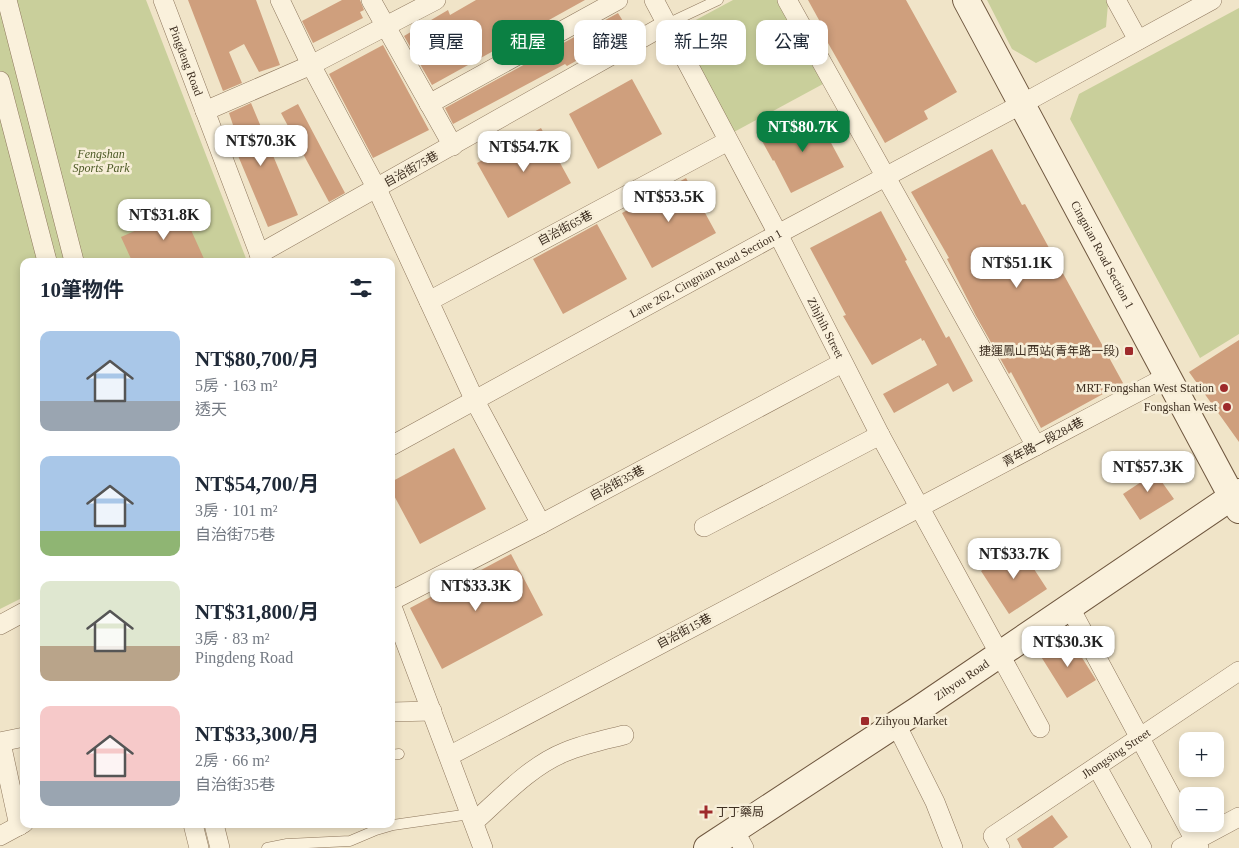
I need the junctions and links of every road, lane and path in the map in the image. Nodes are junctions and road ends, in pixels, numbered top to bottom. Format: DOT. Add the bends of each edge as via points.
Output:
graph roads {
  1 [pos="7,0"];
  2 [pos="163,0"];
  3 [pos="280,0"];
  4 [pos="371,0"];
  5 [pos="436,0"];
  6 [pos="618,0"];
  7 [pos="654,0"];
  8 [pos="718,0"];
  9 [pos="788,0"];
  10 [pos="966,0"];
  11 [pos="1116,0"];
  12 [pos="1212,0"];
  13 [pos="665,20"];
  14 [pos="676,20"];
  15 [pos="386,27"];
  16 [pos="656,30"];
  17 [pos="1138,40"];
  18 [pos="311,65"];
  19 [pos="688,65"];
  20 [pos="0,81"];
  21 [pos="429,104"];
  22 [pos="1022,104"];
  23 [pos="205,111"];
  24 [pos="728,141"];
  25 [pos="453,146"];
  26 [pos="886,177"];
  27 [pos="377,188"];
  28 [pos="778,234"];
  29 [pos="46,258"];
  30 [pos="73,258"];
  31 [pos="261,258"];
  32 [pos="429,301"];
  33 [pos="842,363"];
  34 [pos="1168,376"];
  35 [pos="475,401"];
  36 [pos="880,435"];
  37 [pos="395,444"];
  38 [pos="1036,446"];
  39 [pos="1237,500"];
  40 [pos="919,507"];
  41 [pos="541,524"];
  42 [pos="704,527"];
  43 [pos="395,601"];
  44 [pos="1069,606"];
  45 [pos="20,614"];
  46 [pos="0,625"];
  47 [pos="396,632"];
  48 [pos="1000,653"];
  49 [pos="1239,671"];
  50 [pos="432,711"];
  51 [pos="395,712"];
  52 [pos="896,724"];
  53 [pos="1040,728"];
  54 [pos="624,736"];
  55 [pos="20,738"];
  56 [pos="1140,738"];
  57 [pos="1,742"];
  58 [pos="448,756"];
  59 [pos="1097,767"];
  60 [pos="20,816"];
  61 [pos="1239,817"];
  62 [pos="472,818"];
  63 [pos="20,826"];
  64 [pos="395,826"];
  65 [pos="194,828"];
  66 [pos="215,828"];
  67 [pos="384,828"];
  68 [pos="739,839"];
  69 [pos="4,840"];
  70 [pos="997,842"];
  71 [pos="1191,846"];
  72 [pos="199,848"];
  73 [pos="220,848"];
  74 [pos="267,848"];
  75 [pos="483,848"];
  76 [pos="707,848"];
  77 [pos="953,848"];
  78 [pos="1142,848"];
  1 -- 30 [label="street"];
  2 -- 23 [label="street, Pingdeng Road"];
  3 -- 18 [label="street"];
  4 -- 15 [label="street"];
  5 -- 15 [label="street"];
  6 -- 21 [label="street"];
  7 -- 13 [label="street, Zihjhih Street"];
  8 -- 14 [label="lane"];
  9 -- 26 [label="street"];
  10 -- 22 [label="street, Cingnian Road Section 1"];
  11 -- 17 [label="street"];
  12 -- 17 [label="street, Lane 262, Cingnian Road Section 1"];
  15 -- 18 [label="street"];
  15 -- 21 [label="street"];
  16 -- 25 [label="street, 自治街75巷"];
  17 -- 22 [label="street, Lane 262, Cingnian Road Section 1"];
  18 -- 23 [label="street"];
  18 -- 27 [label="street"];
  19 -- 24 [label="street, Zihjhih Street"];
  20 -- 29 [label="street"];
  21 -- 25 [label="street"];
  22 -- 26 [label="street, Lane 262, Cingnian Road Section 1"];
  22 -- 34 [label="street, Cingnian Road Section 1"];
  23 -- 31 [label="street, Pingdeng Road"];
  24 -- 28 [label="street, Zihjhih Street"];
  24 -- 32 [label="street, 自治街65巷"];
  25 -- 27 [label="street, 自治街75巷"];
  26 -- 28 [label="street, Lane 262, Cingnian Road Section 1"];
  26 -- 38 [label="street"];
  27 -- 31 [label="street, 自治街75巷"];
  27 -- 32 [label="street"];
  28 -- 33 [label="street, Zihjhih Street"];
  28 -- 35 [label="street, Lane 262, Cingnian Road Section 1"];
  32 -- 35 [label="street"];
  33 -- 36 [label="street, Zihjhih Street"];
  33 -- 41 [label="street, 自治街35巷"];
  34 -- 38 [label="street, 青年路一段284巷"];
  34 -- 39 [label="street, Cingnian Road Section 1"];
  35 -- 37 [label="street, Lane 262, Cingnian Road Section 1"];
  35 -- 41 [label="street"];
  36 -- 40 [label="street, Zihjhih Street"];
  36 -- 42 [label="street"];
  38 -- 40 [label="street, 青年路一段284巷"];
  39 -- 44 [label="street, Zihyou Road"];
  40 -- 48 [label="street, Zihjhih Street"];
  40 -- 58 [label="street, 自治街15巷"];
  41 -- 43 [label="street, 自治街35巷"];
  44 -- 48 [label="street, Zihyou Road"];
  44 -- 56 [label="street"];
  45 -- 46 [label="street"];
  47 -- 50 [label="street"];
  48 -- 52 [label="street, Zihyou Road"];
  48 -- 53 [label="street, Zihjhih Street"];
  49 -- 56 [label="street, Jhongsing Street"];
  50 -- 51 [label="street"];
  50 -- 58 [label="street"];
  52 -- 68 [label="street, Zihyou Road"];
  52 -- 77 [label="street" via="935,802"];
  54 -- 62 [label="street" via="564,752 540,765"];
  55 -- 57 [label="street"];
  56 -- 59 [label="street, Jhongsing Street"];
  56 -- 71 [label="street"];
  57 -- 60 [label="street"];
  58 -- 62 [label="street"];
  59 -- 70 [label="street, Jhongsing Street"];
  59 -- 78 [label="street"];
  61 -- 71 [label="street"];
  62 -- 64 [label="lane"];
  62 -- 75 [label="street"];
  63 -- 69 [label="street"];
  65 -- 72 [label="street"];
  66 -- 73 [label="street"];
  67 -- 74 [label="lane" via="350,842 287,844"];
  68 -- 76 [label="street, Zihyou Road"];
}
